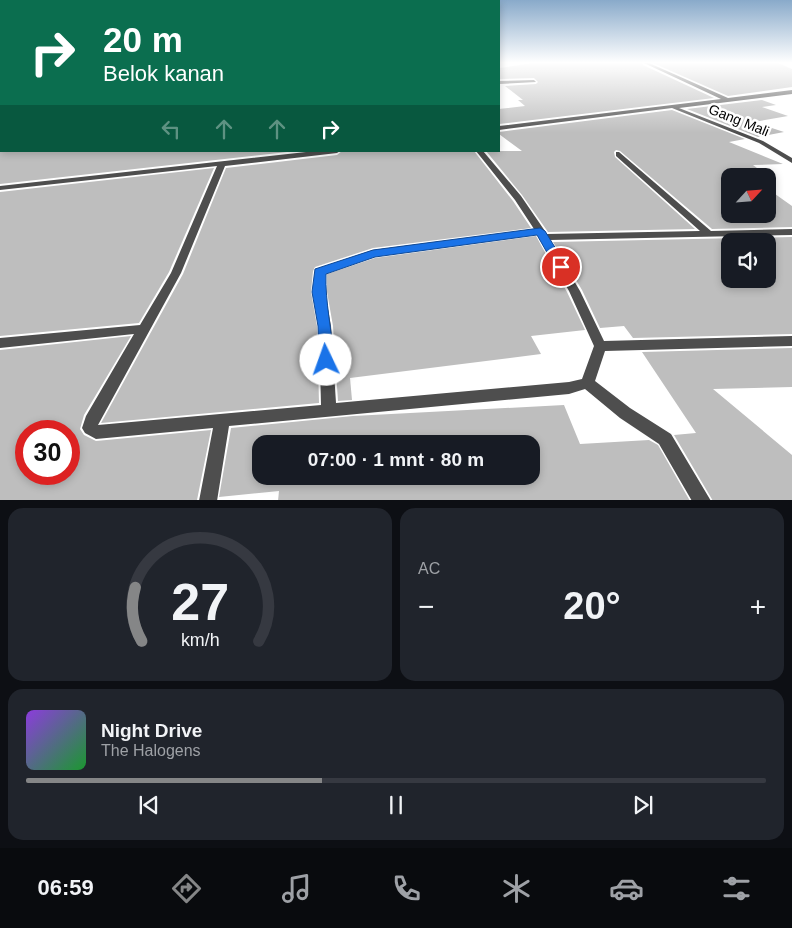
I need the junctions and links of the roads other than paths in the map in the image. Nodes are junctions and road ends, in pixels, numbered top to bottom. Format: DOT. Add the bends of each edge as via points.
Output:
graph roads {
  1 [pos="699,86"];
  2 [pos="792,92"];
  3 [pos="780,93"];
  4 [pos="792,97"];
  5 [pos="728,100"];
  6 [pos="674,108"];
  7 [pos="500,128"];
  8 [pos="329,152"];
  9 [pos="480,152"];
  10 [pos="619,154"];
  11 [pos="792,161"];
  12 [pos="222,165"];
  13 [pos="0,188"];
  14 [pos="792,232"];
  15 [pos="708,233"];
  16 [pos="542,234"];
  17 [pos="142,329"];
  18 [pos="792,341"];
  19 [pos="0,343"];
  20 [pos="600,346"];
  21 [pos="587,383"];
  22 [pos="329,411"];
  23 [pos="222,421"];
  24 [pos="208,500"];
  25 [pos="702,500"];
  1 -- 5 [label="street"];
  2 -- 3 [label="street"];
  3 -- 4 [label="street"];
  3 -- 5 [label="street"];
  5 -- 6 [label="street"];
  6 -- 7 [label="street"];
  6 -- 11 [label="street, Gang Mali" via="761,142"];
  8 -- 12 [label="street"];
  9 -- 16 [label="street"];
  10 -- 15 [label="street"];
  12 -- 13 [label="street"];
  12 -- 17 [label="street" via="176,273"];
  14 -- 15 [label="street"];
  15 -- 16 [label="street"];
  16 -- 20 [label="street" via="578,298"];
  16 -- 22 [label="street" via="373,254 320,272"];
  17 -- 19 [label="street"];
  17 -- 23 [label="street" via="90,421 90,428 96,432"];
  18 -- 20 [label="street"];
  20 -- 21 [label="street"];
  21 -- 22 [label="street" via="550,390"];
  21 -- 25 [label="street" via="625,414 665,439"];
  22 -- 23 [label="street"];
  23 -- 24 [label="street"];
}
